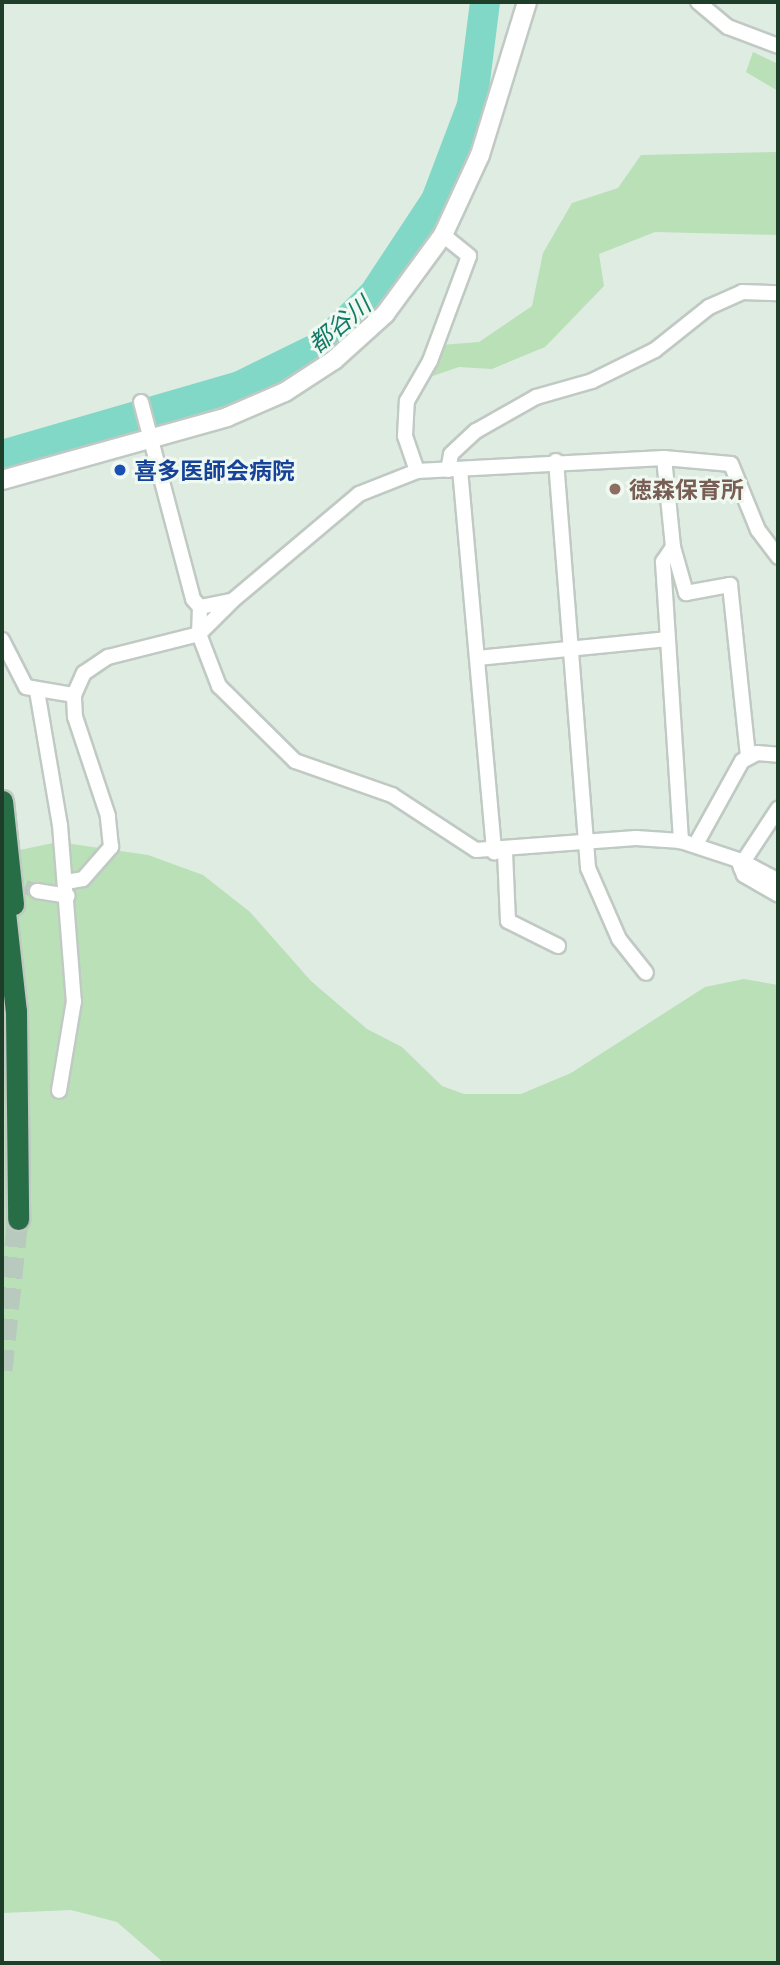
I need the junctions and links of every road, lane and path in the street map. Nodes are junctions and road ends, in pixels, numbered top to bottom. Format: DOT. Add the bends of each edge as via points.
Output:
graph roads {
  1 [pos="527,2"];
  2 [pos="698,2"];
  3 [pos="778,46"];
  4 [pos="443,235"];
  5 [pos="778,293"];
  6 [pos="141,402"];
  7 [pos="150,436"];
  8 [pos="664,458"];
  9 [pos="556,461"];
  10 [pos="454,470"];
  11 [pos="416,471"];
  12 [pos="2,480"];
  13 [pos="673,547"];
  14 [pos="778,557"];
  15 [pos="232,601"];
  16 [pos="200,607"];
  17 [pos="199,634"];
  18 [pos="666,639"];
  19 [pos="2,640"];
  20 [pos="572,648"];
  21 [pos="477,657"];
  22 [pos="37,691"];
  23 [pos="74,695"];
  24 [pos="748,755"];
  25 [pos="777,755"];
  26 [pos="2,801"];
  27 [pos="778,809"];
  28 [pos="586,842"];
  29 [pos="688,843"];
  30 [pos="500,852"];
  31 [pos="742,865"];
  32 [pos="778,881"];
  33 [pos="2,885"];
  34 [pos="67,889"];
  35 [pos="37,891"];
  36 [pos="778,895"];
  37 [pos="558,946"];
  38 [pos="12,962"];
  39 [pos="646,973"];
  40 [pos="59,1091"];
  41 [pos="18,1219"];
  1 -- 4 [label="street" via="480,155"];
  2 -- 3 [label="street" via="728,27"];
  4 -- 7 [label="street" via="385,314 334,360 285,392"];
  4 -- 11 [label="street" via="469,256 430,361 407,401 405,436"];
  5 -- 10 [label="street" via="742,292 709,307 654,350 592,380 537,397 476,432 451,454"];
  6 -- 7 [label="street"];
  7 -- 12 [label="street"];
  7 -- 16 [label="street" via="192,599"];
  8 -- 9 [label="street"];
  8 -- 13 [label="street"];
  8 -- 14 [label="street" via="731,464 758,530"];
  9 -- 10 [label="street"];
  9 -- 20 [label="street"];
  10 -- 11 [label="street"];
  10 -- 21 [label="street"];
  11 -- 15 [label="street" via="359,494"];
  13 -- 18 [label="street" via="663,562"];
  13 -- 24 [label="street" via="686,593 730,585"];
  15 -- 16 [label="street"];
  15 -- 17 [label="street"];
  16 -- 17 [label="street"];
  17 -- 23 [label="street" via="108,657 84,673"];
  17 -- 30 [label="street" via="219,687 295,761 392,795 476,850"];
  18 -- 20 [label="street"];
  18 -- 29 [label="street"];
  19 -- 22 [label="street" via="12,669"];
  20 -- 21 [label="street"];
  20 -- 28 [label="street"];
  21 -- 30 [label="street"];
  22 -- 23 [label="street"];
  22 -- 34 [label="street"];
  23 -- 34 [label="street" via="111,847 83,879"];
  24 -- 25 [label="street"];
  24 -- 29 [label="street"];
  26 -- 38 [label="highway" via="13,885"];
  27 -- 31 [label="street"];
  28 -- 29 [label="street"];
  28 -- 30 [label="street"];
  28 -- 39 [label="street" via="588,867 619,940"];
  29 -- 31 [label="street"];
  30 -- 37 [label="street" via="508,921 516,930"];
  31 -- 32 [label="street"];
  31 -- 36 [label="street"];
  33 -- 38 [label="highway"];
  34 -- 35 [label="street"];
  34 -- 40 [label="street" via="74,1001"];
  38 -- 41 [label="highway"];
}
